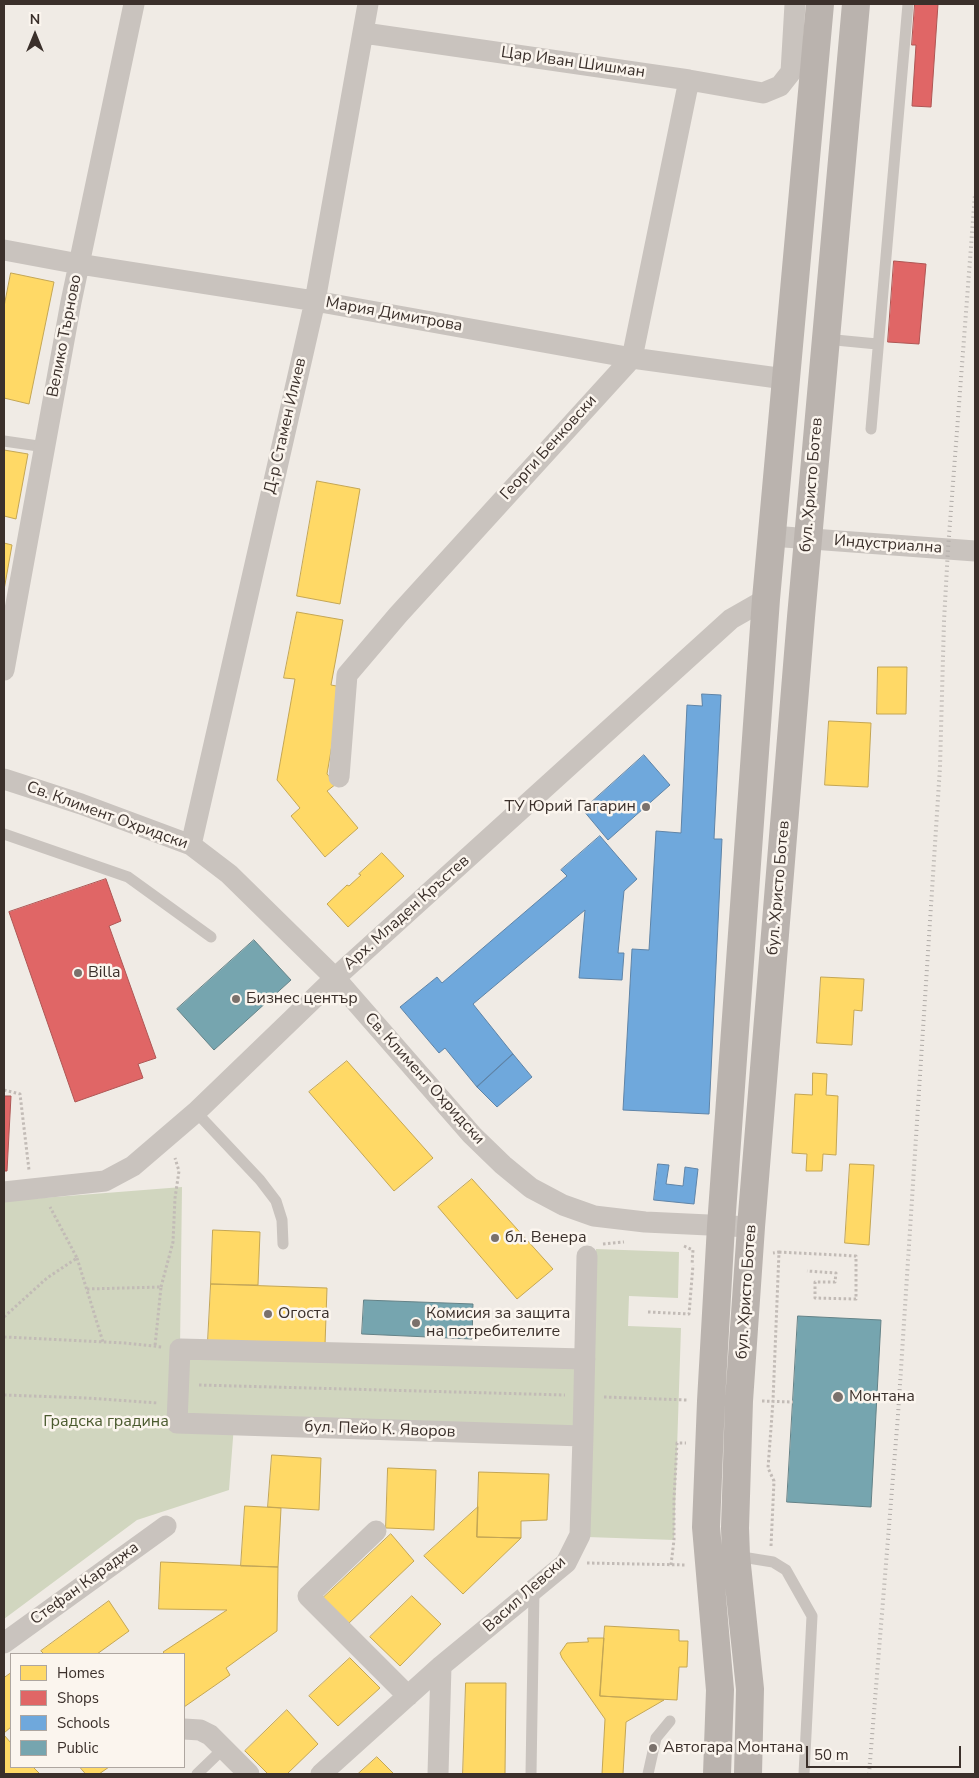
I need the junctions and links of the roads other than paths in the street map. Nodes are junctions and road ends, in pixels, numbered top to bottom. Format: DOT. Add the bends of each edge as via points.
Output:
graph roads {
  1 [pos="134,4"];
  2 [pos="368,4"];
  3 [pos="795,4"];
  4 [pos="820,4"];
  5 [pos="856,4"];
  6 [pos="908,4"];
  7 [pos="364,33"];
  8 [pos="689,80"];
  9 [pos="4,250"];
  10 [pos="79,264"];
  11 [pos="315,301"];
  12 [pos="825,339"];
  13 [pos="878,344"];
  14 [pos="632,358"];
  15 [pos="785,379"];
  16 [pos="871,429"];
  17 [pos="4,441"];
  18 [pos="45,447"];
  19 [pos="771,536"];
  20 [pos="807,539"];
  21 [pos="975,551"];
  22 [pos="766,599"];
  23 [pos="6,646"];
  24 [pos="4,670"];
  25 [pos="339,777"];
  26 [pos="4,779"];
  27 [pos="4,834"];
  28 [pos="191,845"];
  29 [pos="211,937"];
  30 [pos="335,978"];
  31 [pos="196,1112"];
  32 [pos="4,1192"];
  33 [pos="721,1226"];
  34 [pos="750,1240"];
  35 [pos="283,1244"];
  36 [pos="586,1256"];
  37 [pos="585,1360"];
  38 [pos="584,1436"];
  39 [pos="166,1526"];
  40 [pos="376,1531"];
  41 [pos="736,1556"];
  42 [pos="534,1590"];
  43 [pos="4,1643"];
  44 [pos="441,1666"];
  45 [pos="408,1696"];
  46 [pos="670,1721"];
  47 [pos="185,1729"];
  48 [pos="223,1749"];
  49 [pos="197,1774"];
  50 [pos="249,1774"];
  51 [pos="320,1774"];
  52 [pos="438,1774"];
  53 [pos="532,1774"];
  54 [pos="648,1774"];
  55 [pos="717,1774"];
  56 [pos="748,1774"];
  57 [pos="804,1774"];
  1 -- 10 [label="street, Велико Търново"];
  2 -- 7 [label="street, Д-р Стамен Илиев"];
  3 -- 8 [label="street, Цар Иван Шишман" via="791,72 780,86 763,94"];
  4 -- 15 [label="main road, бул. Христо Ботев"];
  5 -- 12 [label="main road, бул. Христо Ботев"];
  6 -- 13 [label="lane"];
  7 -- 8 [label="street, Цар Иван Шишман"];
  7 -- 11 [label="street, Д-р Стамен Илиев"];
  8 -- 14 [label="street"];
  9 -- 10 [label="street, Мария Димитрова"];
  10 -- 11 [label="street, Мария Димитрова"];
  10 -- 18 [label="street, Велико Търново"];
  11 -- 14 [label="street, Мария Димитрова"];
  11 -- 28 [label="street, Д-р Стамен Илиев"];
  12 -- 13 [label="lane"];
  12 -- 20 [label="main road, бул. Христо Ботев"];
  13 -- 16 [label="lane"];
  14 -- 15 [label="street, Мария Димитрова"];
  14 -- 25 [label="street, Георги Бенковски" via="347,675"];
  15 -- 19 [label="main road, бул. Христо Ботев"];
  17 -- 18 [label="lane"];
  18 -- 23 [label="street, Велико Търново"];
  19 -- 20 [label="street, Индустриална"];
  19 -- 22 [label="main road, бул. Христо Ботев"];
  20 -- 21 [label="street, Индустриална"];
  20 -- 34 [label="main road, бул. Христо Ботев"];
  22 -- 30 [label="street, Арх. Младен Кръстев" via="732,619"];
  22 -- 33 [label="main road, бул. Христо Ботев"];
  23 -- 24 [label="street, Велико Търново"];
  26 -- 28 [label="street, Св. Климент Охридски"];
  27 -- 29 [label="lane" via="128,877"];
  28 -- 30 [label="street, Св. Климент Охридски" via="229,874"];
  30 -- 31 [label="street, Арх. Младен Кръстев"];
  30 -- 33 [label="street, Св. Климент Охридски" via="472,1135 531,1188 563,1205 594,1216"];
  31 -- 32 [label="street, Арх. Младен Кръстев" via="133,1166 105,1181"];
  31 -- 35 [label="lane" via="276,1201 282,1220"];
  33 -- 34 [label="street, Св. Климент Охридски"];
  33 -- 55 [label="main road, бул. Христо Ботев" via="706,1527 720,1690"];
  34 -- 41 [label="main road, бул. Христо Ботев" via="739,1401"];
  36 -- 37 [label="street, Васил Левски"];
  37 -- 38 [label="street, Васил Левски"];
  37 -- 38 [label="street, бул. Пейо К. Яворов" via="180,1349 178,1404"];
  38 -- 42 [label="street, Васил Левски" via="580,1535 566,1563"];
  39 -- 43 [label="street, Стефан Караджа"];
  40 -- 45 [label="street" via="308,1596"];
  41 -- 56 [label="main road, бул. Христо Ботев" via="750,1689"];
  41 -- 57 [label="lane" via="773,1562 786,1570 812,1616"];
  42 -- 44 [label="street, Васил Левски"];
  42 -- 53 [label="lane"];
  44 -- 45 [label="street, Васил Левски"];
  44 -- 52 [label="street"];
  45 -- 51 [label="street, Васил Левски"];
  46 -- 54 [label="lane" via="656,1738"];
  47 -- 48 [label="street" via="200,1730"];
  48 -- 49 [label="lane"];
  48 -- 50 [label="street"];
}
